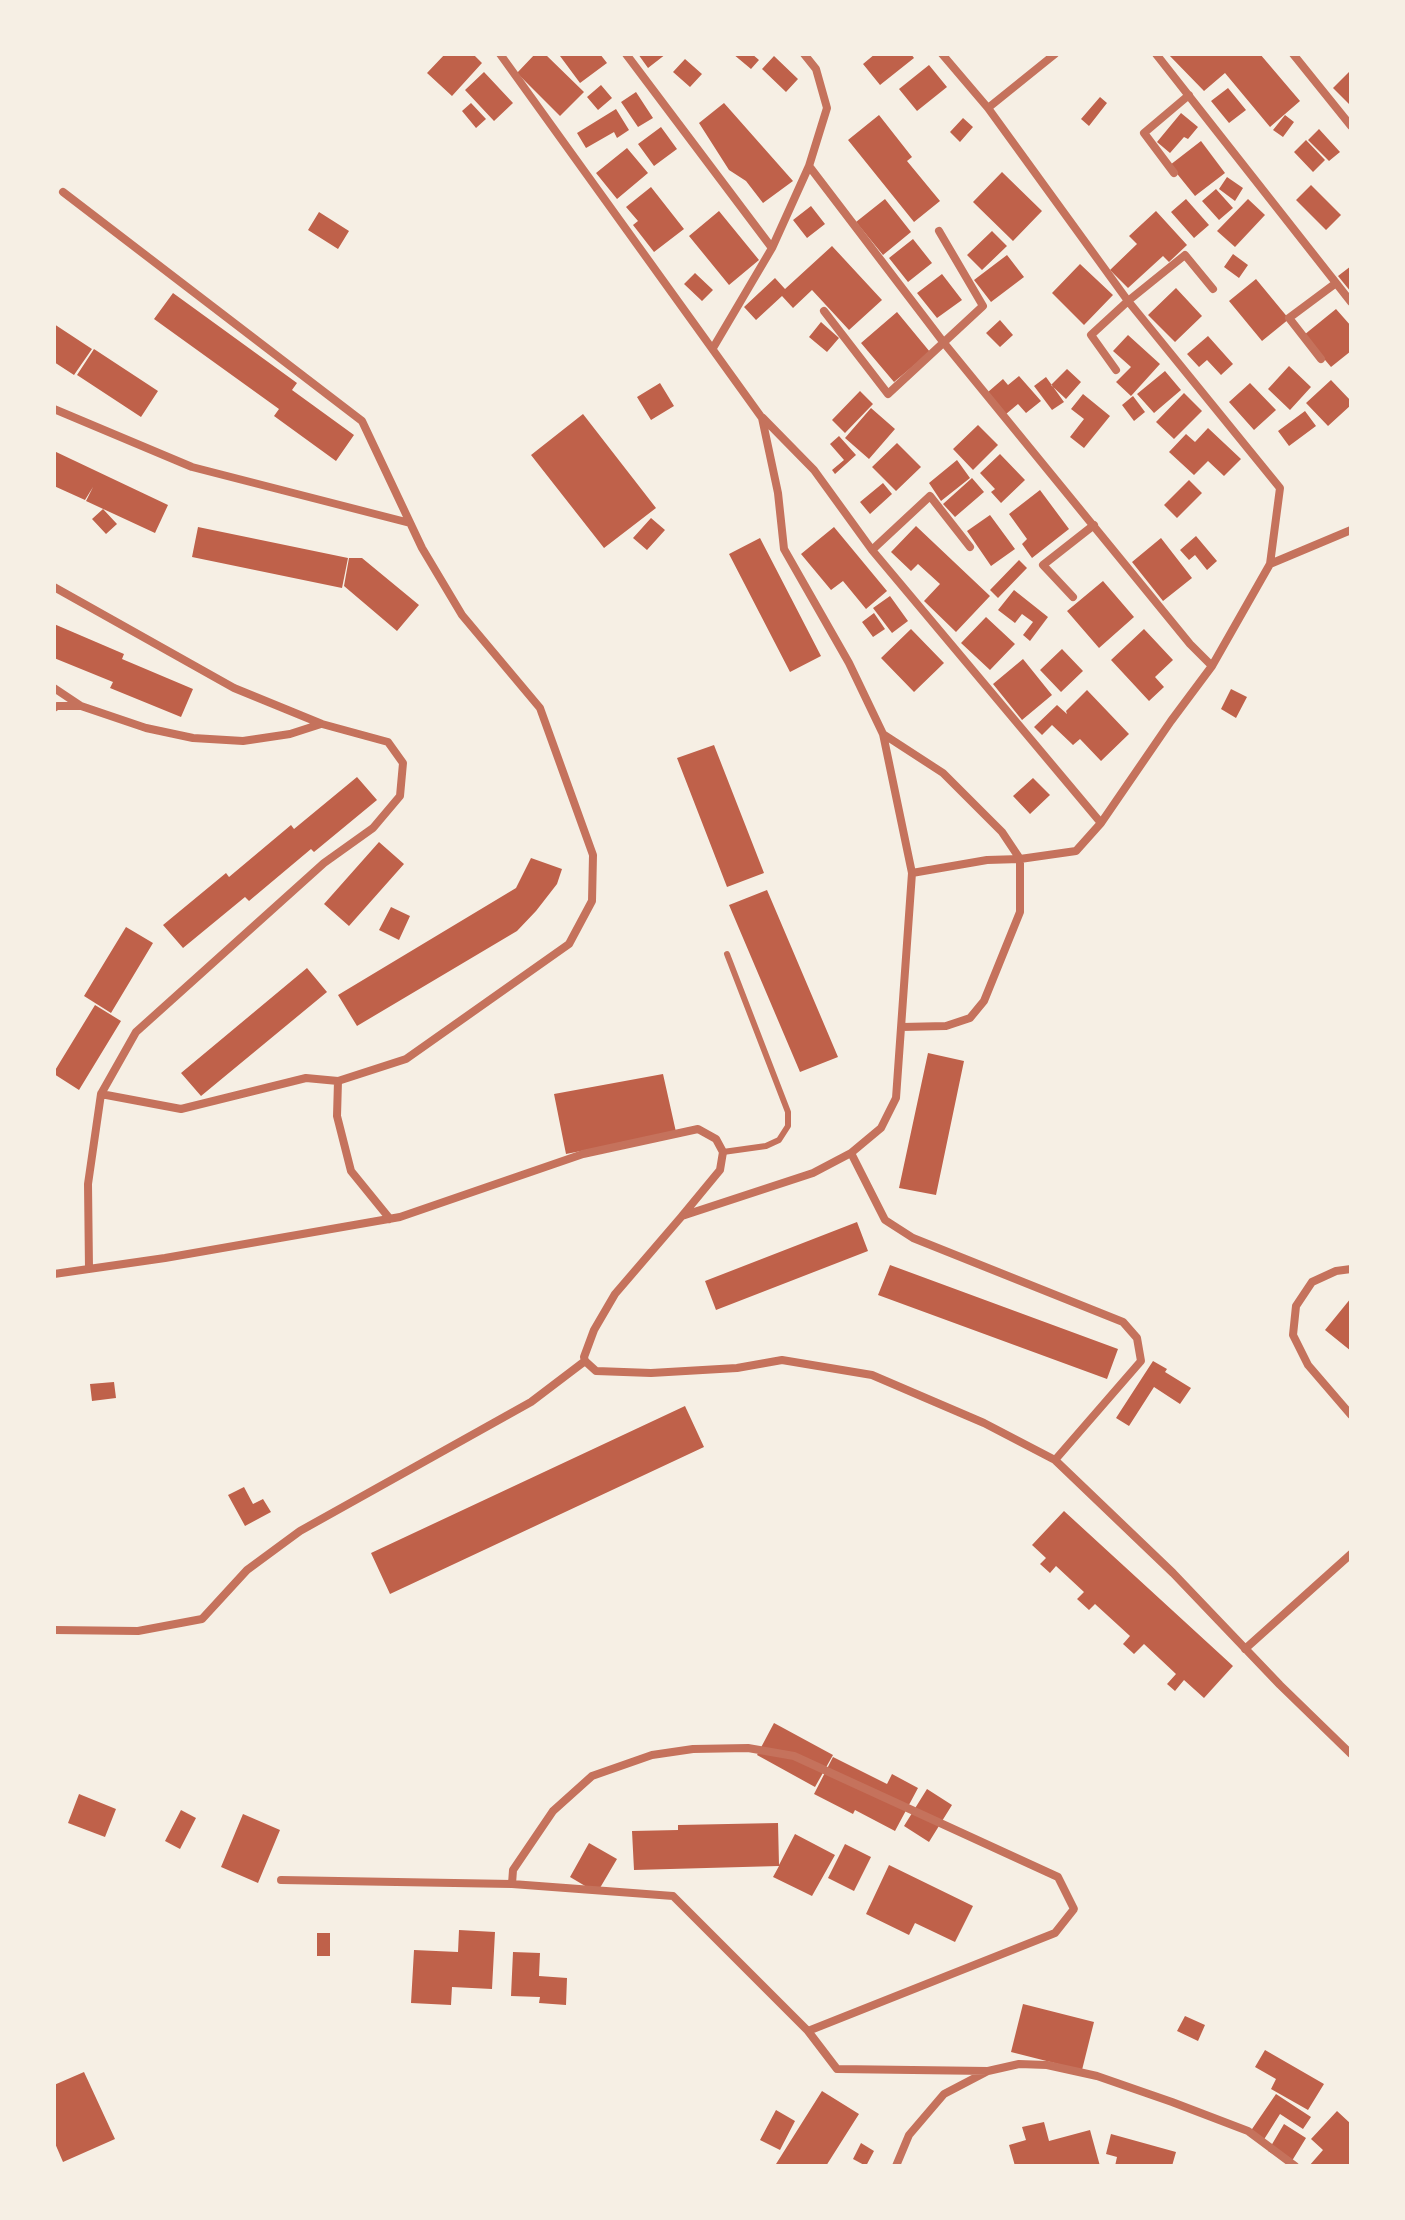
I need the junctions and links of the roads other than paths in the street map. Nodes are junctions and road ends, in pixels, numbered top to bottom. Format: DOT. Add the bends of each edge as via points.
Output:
graph roads {
  1 [pos="500,54"];
  2 [pos="626,54"];
  3 [pos="804,54"];
  4 [pos="942,54"];
  5 [pos="1055,54"];
  6 [pos="1156,54"];
  7 [pos="1293,54"];
  8 [pos="1189,95"];
  9 [pos="988,108"];
  10 [pos="1351,126"];
  11 [pos="809,166"];
  12 [pos="1174,173"];
  13 [pos="63,192"];
  14 [pos="939,231"];
  15 [pos="772,248"];
  16 [pos="1336,283"];
  17 [pos="1213,289"];
  18 [pos="1128,301"];
  19 [pos="1351,302"];
  20 [pos="824,311"];
  21 [pos="944,343"];
  22 [pos="713,348"];
  23 [pos="1321,359"];
  24 [pos="1116,370"];
  25 [pos="54,409"];
  26 [pos="762,418"];
  27 [pos="410,523"];
  28 [pos="1094,525"];
  29 [pos="1351,530"];
  30 [pos="970,547"];
  31 [pos="872,550"];
  32 [pos="1270,564"];
  33 [pos="54,587"];
  34 [pos="1073,597"];
  35 [pos="1212,666"];
  36 [pos="54,688"];
  37 [pos="81,706"];
  38 [pos="54,708"];
  39 [pos="322,724"];
  40 [pos="883,734"];
  41 [pos="1101,823"];
  42 [pos="1020,859"];
  43 [pos="912,873"];
  44 [pos="727,954"];
  45 [pos="902,1027"];
  46 [pos="338,1081"];
  47 [pos="101,1094"];
  48 [pos="723,1152"];
  49 [pos="851,1153"];
  50 [pos="682,1216"];
  51 [pos="390,1219"];
  52 [pos="89,1269"];
  53 [pos="1351,1269"];
  54 [pos="54,1274"];
  55 [pos="585,1361"];
  56 [pos="1351,1415"];
  57 [pos="1055,1460"];
  58 [pos="1351,1554"];
  59 [pos="54,1630"];
  60 [pos="1245,1649"];
  61 [pos="1351,1754"];
  62 [pos="281,1880"];
  63 [pos="512,1884"];
  64 [pos="808,2031"];
  65 [pos="988,2071"];
  66 [pos="896,2166"];
  67 [pos="1295,2166"];
  1 -- 22 [label="street"];
  2 -- 15 [label="street"];
  3 -- 11 [label="street" via="816,69 827,108"];
  4 -- 9 [label="street"];
  5 -- 9 [label="street"];
  6 -- 8 [label="street"];
  7 -- 10 [label="street"];
  8 -- 12 [label="street" via="1144,133"];
  8 -- 16 [label="street"];
  9 -- 18 [label="street"];
  11 -- 15 [label="street"];
  11 -- 21 [label="street"];
  13 -- 27 [label="street" via="362,421"];
  14 -- 21 [label="street" via="983,306"];
  15 -- 22 [label="street"];
  16 -- 19 [label="street"];
  16 -- 23 [label="street" via="1289,318"];
  17 -- 18 [label="street" via="1185,255"];
  18 -- 24 [label="street" via="1091,335"];
  18 -- 32 [label="street" via="1280,488"];
  20 -- 21 [label="street" via="888,394"];
  21 -- 28 [label="street"];
  22 -- 26 [label="street"];
  25 -- 27 [label="street" via="192,467"];
  26 -- 31 [label="street" via="814,470"];
  26 -- 40 [label="street" via="784,549"];
  27 -- 46 [label="street" via="462,615 540,708 593,855 592,901 569,944 406,1059"];
  28 -- 34 [label="street" via="1043,565"];
  28 -- 35 [label="street"];
  29 -- 32 [label="street"];
  30 -- 31 [label="street" via="930,496"];
  31 -- 41 [label="street"];
  32 -- 35 [label="street"];
  33 -- 39 [label="street" via="234,688"];
  35 -- 41 [label="street"];
  36 -- 37 [label="street"];
  37 -- 38 [label="street"];
  37 -- 39 [label="street" via="193,738 243,741"];
  39 -- 47 [label="street" via="388,742 403,763 400,796 373,828 324,863 136,1032"];
  40 -- 42 [label="street" via="943,773 1002,832"];
  40 -- 43 [label="street"];
  41 -- 42 [label="street" via="1076,851"];
  42 -- 43 [label="street"];
  42 -- 45 [label="street" via="1020,912 984,1001 970,1018 946,1026"];
  43 -- 45 [label="street"];
  44 -- 48 [label="lane" via="788,1112 788,1126 779,1140 766,1146"];
  45 -- 49 [label="street" via="896,1098 881,1128"];
  46 -- 47 [label="street" via="306,1078 181,1109"];
  46 -- 51 [label="street" via="337,1116 351,1171"];
  47 -- 52 [label="street" via="88,1184"];
  48 -- 50 [label="street" via="720,1170"];
  48 -- 51 [label="street" via="716,1139 698,1129 583,1154"];
  49 -- 50 [label="street" via="813,1173"];
  49 -- 57 [label="street" via="885,1220 913,1238 1123,1322 1137,1338 1141,1361"];
  50 -- 55 [label="street" via="615,1294 594,1330"];
  51 -- 52 [label="street"];
  52 -- 54 [label="street"];
  53 -- 56 [label="street" via="1312,1282 1296,1306 1293,1335 1308,1365"];
  55 -- 57 [label="street" via="596,1371 651,1373 782,1360 872,1375"];
  55 -- 59 [label="street" via="531,1402 300,1531 247,1570 202,1619 138,1631"];
  57 -- 60 [label="street"];
  58 -- 60 [label="street"];
  60 -- 61 [label="street"];
  62 -- 63 [label="street"];
  63 -- 64 [label="street" via="673,1896"];
  63 -- 64 [label="street" via="513,1870 553,1811 592,1776 652,1755 748,1748 794,1756 1058,1877 1074,1909 1055,1933"];
  64 -- 65 [label="street" via="837,2069"];
  65 -- 66 [label="street" via="944,2094 909,2135"];
  65 -- 67 [label="street" via="1033,2064 1097,2076 1248,2131"];
}
